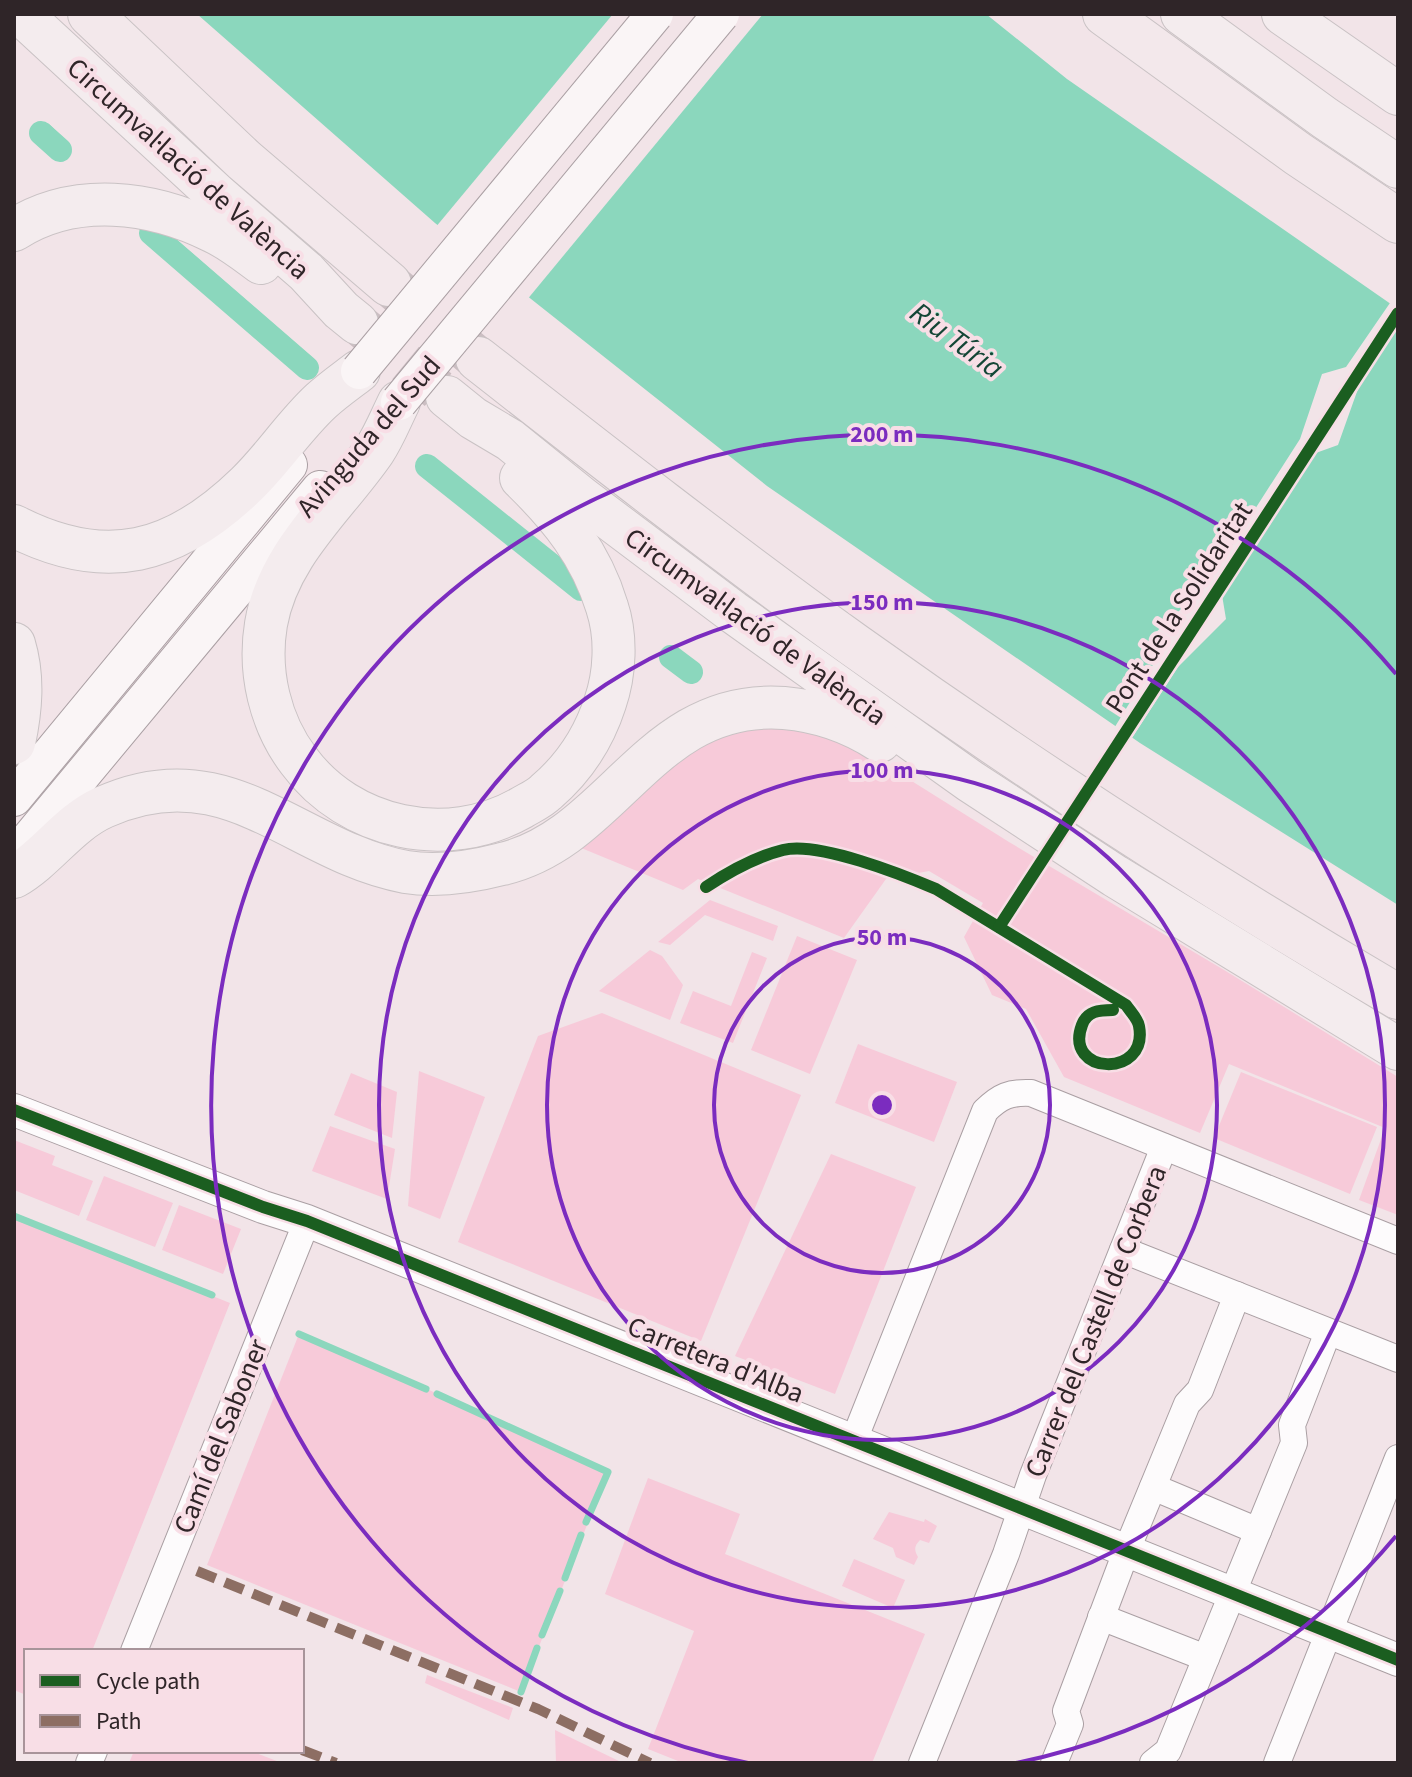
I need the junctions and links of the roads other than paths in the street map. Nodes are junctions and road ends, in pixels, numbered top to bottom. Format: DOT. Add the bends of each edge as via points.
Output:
graph roads {
  1 [pos="21,14"];
  2 [pos="90,14"];
  3 [pos="655,14"];
  4 [pos="721,14"];
  5 [pos="1105,14"];
  6 [pos="1182,14"];
  7 [pos="1283,14"];
  8 [pos="1398,94"];
  9 [pos="1398,167"];
  10 [pos="1398,221"];
  11 [pos="14,230"];
  12 [pos="389,284"];
  13 [pos="478,359"];
  14 [pos="359,371"];
  15 [pos="399,402"];
  16 [pos="326,407"];
  17 [pos="368,444"];
  18 [pos="14,526"];
  19 [pos="14,644"];
  20 [pos="14,743"];
  21 [pos="970,781"];
  22 [pos="14,798"];
  23 [pos="14,857"];
  24 [pos="14,877"];
  25 [pos="1398,997"];
  26 [pos="1398,1049"];
  27 [pos="14,1110"];
  28 [pos="1164,1147"];
  29 [pos="307,1221"];
  30 [pos="1398,1241"];
  31 [pos="1123,1250"];
  32 [pos="1237,1295"];
  33 [pos="1328,1332"];
  34 [pos="1398,1359"];
  35 [pos="854,1440"];
  36 [pos="1398,1458"];
  37 [pos="1153,1487"];
  38 [pos="1021,1508"];
  39 [pos="1258,1531"];
  40 [pos="1126,1552"];
  41 [pos="1232,1594"];
  42 [pos="1101,1617"];
  43 [pos="1328,1632"];
  44 [pos="135,1649"];
  45 [pos="1206,1658"];
  46 [pos="1398,1660"];
  47 [pos="922,1763"];
  48 [pos="1054,1763"];
  49 [pos="1153,1763"];
  50 [pos="1277,1763"];
  1 -- 11 [label="highway, Circumval·lació de València" via="349,316 218,233 179,215 104,203 65,209"];
  2 -- 12 [label="highway, Circumval·lació de València" via="244,160"];
  3 -- 14 [label="main road, Avinguda del Sud, bridge"];
  4 -- 15 [label="main road, Avinguda del Sud, bridge"];
  5 -- 10 [label="highway"];
  6 -- 9 [label="highway"];
  7 -- 8 [label="highway"];
  13 -- 25 [label="highway, Circumval·lació de València" via="868,654 1151,846"];
  14 -- 16 [label="highway"];
  15 -- 17 [label="highway"];
  16 -- 18 [label="highway" via="209,518 170,541 129,551 82,552"];
  16 -- 22 [label="main road, Avinguda del Sud"];
  17 -- 21 [label="highway, Circumval·lació de València" via="301,543 266,623 270,705 284,741 307,773 337,799 376,820 417,830 464,829 505,817 545,794 575,763 598,724 612,684 608,609 588,560 555,512 499,457 460,407"];
  17 -- 23 [label="main road, Avinguda del Sud"];
  19 -- 20 [label="highway" via="21,683"];
  21 -- 24 [label="highway" via="913,764 842,720 807,710 738,710 681,733 569,831 505,864 441,874 407,872 370,862 239,801 174,791 145,793 102,808"];
  21 -- 26 [label="highway, Circumval·lació de València"];
  27 -- 29 [label="street, Carretera d'Alba"];
  28 -- 30 [label="street"];
  28 -- 31 [label="street, Carrer del Castell de Corbera"];
  28 -- 35 [label="street" via="1031,1093 1010,1092 997,1099 985,1111"];
  29 -- 35 [label="street, Carretera d'Alba"];
  29 -- 44 [label="street, Camí del Saboner"];
  31 -- 32 [label="street"];
  31 -- 38 [label="street, Carrer del Castell de Corbera"];
  32 -- 33 [label="street"];
  32 -- 37 [label="street" via="1200,1390 1187,1404"];
  33 -- 34 [label="street"];
  33 -- 39 [label="street" via="1292,1425 1294,1443"];
  35 -- 38 [label="street, Carretera d'Alba"];
  36 -- 43 [label="street"];
  37 -- 39 [label="street"];
  37 -- 40 [label="street"];
  38 -- 40 [label="street, Carretera d'Alba"];
  38 -- 47 [label="street, Carrer del Castell de Corbera"];
  39 -- 41 [label="street"];
  40 -- 41 [label="street, Carretera d'Alba"];
  40 -- 42 [label="street"];
  41 -- 43 [label="street, Carretera d'Alba"];
  41 -- 45 [label="street"];
  42 -- 45 [label="street"];
  42 -- 48 [label="street" via="1066,1711 1070,1724"];
  43 -- 46 [label="street, Carretera d'Alba"];
  43 -- 50 [label="street"];
  45 -- 49 [label="street" via="1168,1751"];
}
